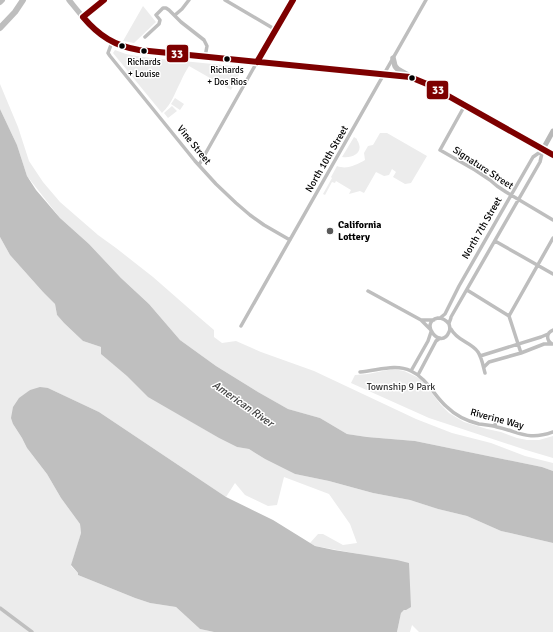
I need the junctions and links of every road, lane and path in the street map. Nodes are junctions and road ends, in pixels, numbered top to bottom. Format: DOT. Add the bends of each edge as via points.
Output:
graph roads {
  1 [pos="2,0"];
  2 [pos="23,0"];
  3 [pos="68,0"];
  4 [pos="104,0"];
  5 [pos="189,0"];
  6 [pos="225,0"];
  7 [pos="293,0"];
  8 [pos="426,0"];
  9 [pos="0,2"];
  10 [pos="174,15"];
  11 [pos="83,17"];
  12 [pos="0,28"];
  13 [pos="276,30"];
  14 [pos="145,37"];
  15 [pos="112,42"];
  16 [pos="205,57"];
  17 [pos="393,58"];
  18 [pos="256,62"];
  19 [pos="384,74"];
  20 [pos="410,77"];
  21 [pos="465,105"];
  22 [pos="553,131"];
  23 [pos="543,149"];
  24 [pos="553,155"];
  25 [pos="199,165"];
  26 [pos="511,196"];
  27 [pos="518,200"];
  28 [pos="553,220"];
  29 [pos="553,238"];
  30 [pos="290,240"];
  31 [pos="495,241"];
  32 [pos="538,266"];
  33 [pos="553,274"];
  34 [pos="467,290"];
  35 [pos="368,291"];
  36 [pos="509,316"];
  37 [pos="440,318"];
  38 [pos="421,320"];
  39 [pos="435,320"];
  40 [pos="449,324"];
  41 [pos="240,326"];
  42 [pos="450,328"];
  43 [pos="431,330"];
  44 [pos="553,330"];
  45 [pos="548,334"];
  46 [pos="442,337"];
  47 [pos="458,339"];
  48 [pos="518,344"];
  49 [pos="552,344"];
  50 [pos="521,353"];
  51 [pos="480,356"];
  52 [pos="484,366"];
  53 [pos="411,371"];
  54 [pos="360,372"];
  55 [pos="486,373"];
  56 [pos="418,375"];
  57 [pos="496,418"];
  58 [pos="495,426"];
  59 [pos="553,432"];
  1 -- 9 [label="highway"];
  2 -- 12 [label="highway" via="16,12"];
  3 -- 11 [label="main road"];
  4 -- 11 [label="street"];
  5 -- 10 [label="street"];
  6 -- 13 [label="street"];
  7 -- 13 [label="street"];
  8 -- 17 [label="street, North 10th Street"];
  10 -- 14 [label="street" via="163,8 156,15 160,20 159,24"];
  10 -- 16 [label="street" via="204,40 207,46"];
  11 -- 15 [label="main road" via="95,31"];
  13 -- 18 [label="street"];
  15 -- 16 [label="main road" via="136,50"];
  15 -- 25 [label="street, Vine Street" via="108,53 110,56"];
  16 -- 18 [label="main road"];
  17 -- 19 [label="street, North 10th Street"];
  17 -- 20 [label="main road" via="395,66"];
  18 -- 19 [label="main road"];
  18 -- 25 [label="street"];
  19 -- 20 [label="main road"];
  19 -- 30 [label="street, North 10th Street"];
  20 -- 21 [label="main road"];
  21 -- 23 [label="main road"];
  21 -- 26 [label="street, Signature Street" via="440,150 480,173"];
  22 -- 23 [label="main road, North 7th Street"];
  23 -- 24 [label="main road"];
  23 -- 26 [label="street, North 7th Street" via="533,157"];
  23 -- 27 [label="street, North 7th Street" via="540,162"];
  25 -- 30 [label="street, Vine Street" via="245,211"];
  26 -- 27 [label="street, Signature Street"];
  26 -- 37 [label="street, North 7th Street" via="445,314"];
  27 -- 28 [label="street, Signature Street"];
  27 -- 31 [label="street, North 7th Street"];
  29 -- 32 [label="street"];
  30 -- 41 [label="street, North 10th Street"];
  31 -- 32 [label="street"];
  31 -- 34 [label="street, North 7th Street"];
  32 -- 33 [label="street"];
  32 -- 36 [label="street"];
  34 -- 36 [label="street"];
  34 -- 40 [label="street, North 7th Street"];
  35 -- 38 [label="street"];
  36 -- 48 [label="street"];
  37 -- 39 [label="street"];
  37 -- 40 [label="street"];
  38 -- 39 [label="street"];
  38 -- 43 [label="street"];
  39 -- 43 [label="street" via="431,324"];
  40 -- 42 [label="street"];
  42 -- 46 [label="street" via="449,333"];
  42 -- 47 [label="street"];
  43 -- 46 [label="street" via="435,336"];
  43 -- 53 [label="street" via="428,341"];
  44 -- 45 [label="street"];
  45 -- 48 [label="street"];
  45 -- 49 [label="street" via="548,341"];
  46 -- 47 [label="street"];
  46 -- 56 [label="street" via="436,341"];
  47 -- 51 [label="street" via="472,346"];
  48 -- 50 [label="street"];
  48 -- 51 [label="street"];
  49 -- 50 [label="street" via="544,344"];
  50 -- 52 [label="street" via="489,362"];
  51 -- 52 [label="street"];
  52 -- 55 [label="street"];
  53 -- 54 [label="street, Riverine Way" via="392,367"];
  53 -- 56 [label="street, Riverine Way"];
  56 -- 58 [label="street, Riverine Way" via="454,413 473,422"];
  57 -- 58 [label="street"];
  58 -- 59 [label="street, Riverine Way" via="525,435"];
}
